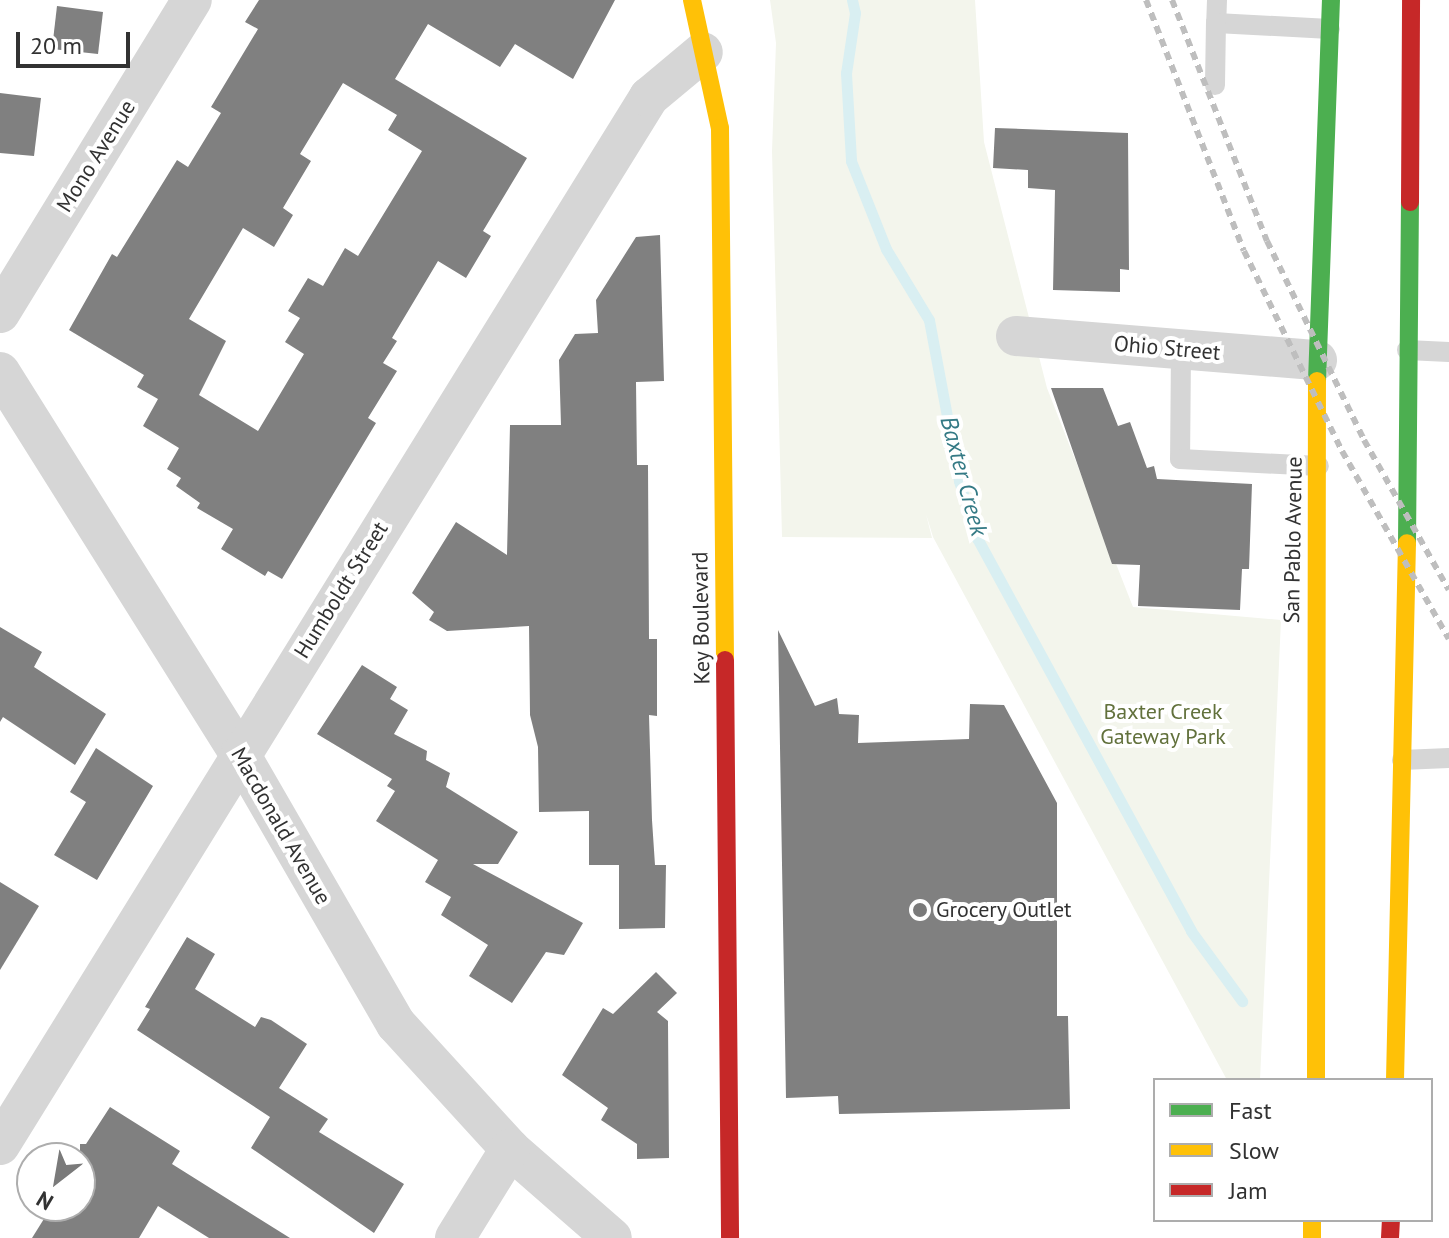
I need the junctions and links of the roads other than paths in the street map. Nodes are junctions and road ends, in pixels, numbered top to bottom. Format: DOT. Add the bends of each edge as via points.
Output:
graph roads {
  1 [pos="192,0"];
  2 [pos="692,0"];
  3 [pos="1217,0"];
  4 [pos="1331,0"];
  5 [pos="1411,0"];
  6 [pos="1216,23"];
  7 [pos="1330,29"];
  8 [pos="703,52"];
  9 [pos="1215,85"];
  10 [pos="0,313"];
  11 [pos="1016,336"];
  12 [pos="1181,350"];
  13 [pos="1407,350"];
  14 [pos="1449,352"];
  15 [pos="1317,360"];
  16 [pos="0,372"];
  17 [pos="1319,466"];
  18 [pos="240,754"];
  19 [pos="1449,758"];
  20 [pos="1402,760"];
  21 [pos="1316,1078"];
  22 [pos="1395,1078"];
  23 [pos="0,1145"];
  24 [pos="510,1149"];
  25 [pos="455,1238"];
  26 [pos="612,1238"];
  27 [pos="730,1238"];
  1 -- 10 [label="street, Mono Avenue"];
  2 -- 8 [label="main road, Key Boulevard"];
  3 -- 6 [label="lane"];
  4 -- 7 [label="main road, San Pablo Avenue"];
  5 -- 13 [label="main road"];
  6 -- 7 [label="lane"];
  6 -- 9 [label="lane"];
  7 -- 15 [label="main road, San Pablo Avenue"];
  8 -- 18 [label="street, Humboldt Street" via="649,97"];
  8 -- 27 [label="main road, Key Boulevard" via="720,128"];
  11 -- 12 [label="street, Ohio Street"];
  12 -- 15 [label="street, Ohio Street"];
  12 -- 17 [label="lane" via="1180,459"];
  13 -- 14 [label="lane"];
  13 -- 20 [label="main road"];
  15 -- 17 [label="main road, San Pablo Avenue"];
  16 -- 18 [label="street, Macdonald Avenue"];
  17 -- 21 [label="main road, San Pablo Avenue" via="1313,794"];
  18 -- 23 [label="street, Humboldt Street"];
  18 -- 24 [label="street, Macdonald Avenue" via="396,1024"];
  19 -- 20 [label="lane"];
  20 -- 22 [label="main road"];
  24 -- 25 [label="street"];
  24 -- 26 [label="street, Macdonald Avenue"];
}
